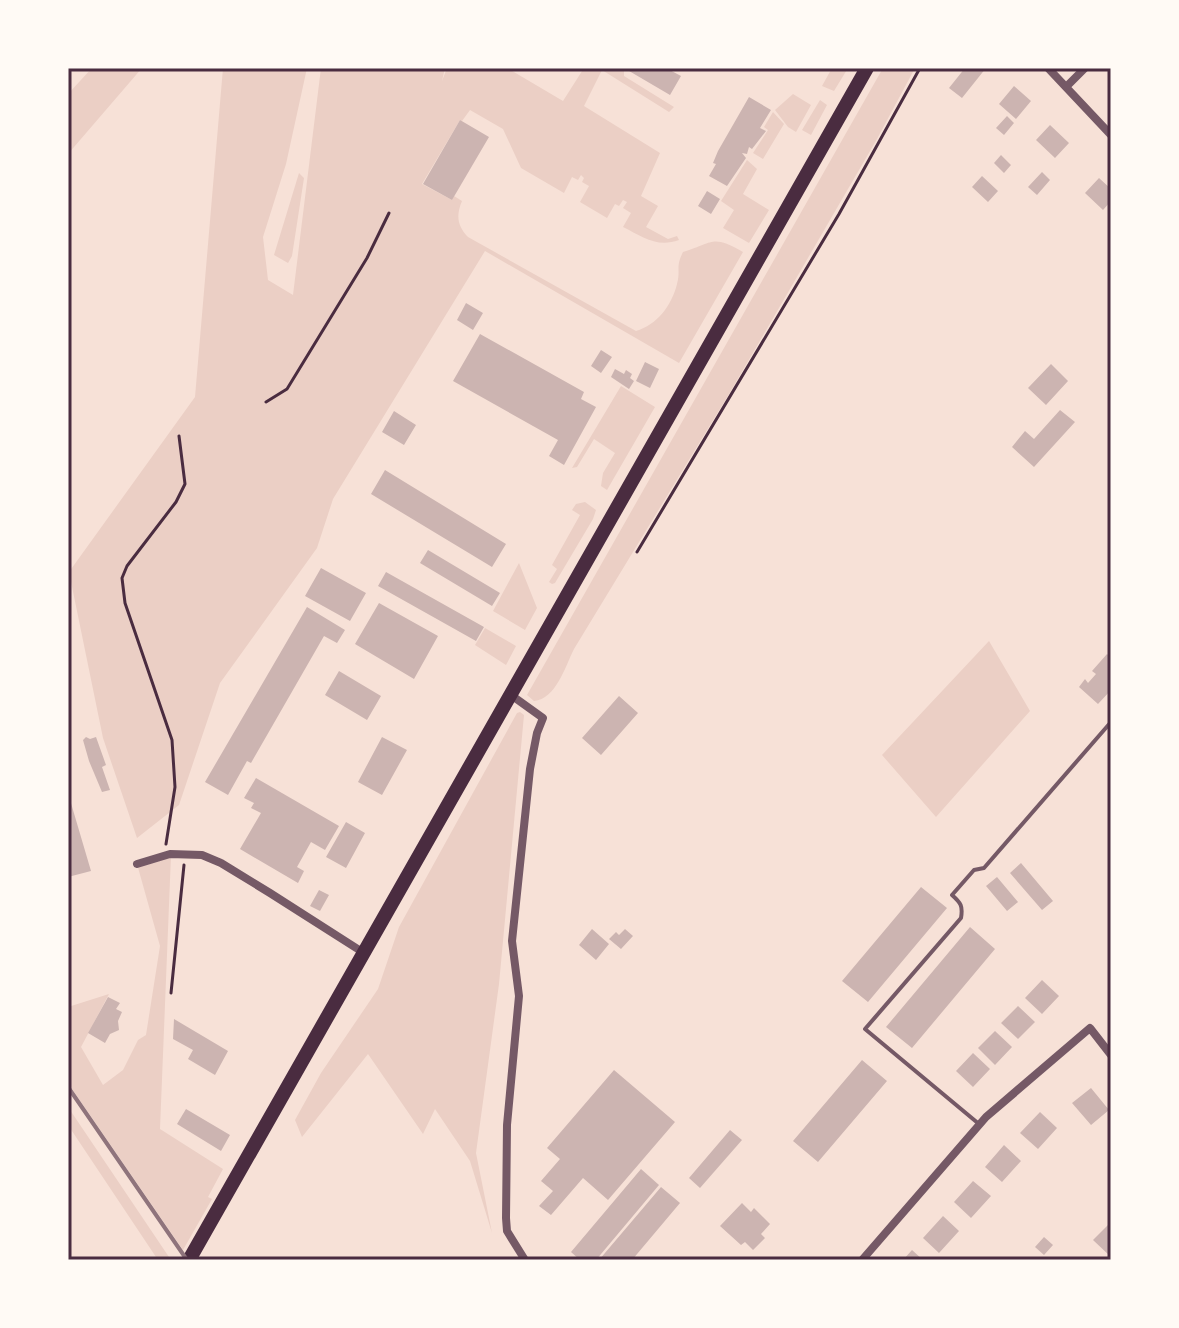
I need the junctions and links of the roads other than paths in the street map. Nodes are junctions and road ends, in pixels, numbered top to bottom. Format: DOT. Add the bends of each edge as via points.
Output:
graph roads {
  1 [pos="867,68"];
  2 [pos="1048,68"];
  3 [pos="1085,68"];
  4 [pos="1066,87"];
  5 [pos="1111,135"];
  6 [pos="511,695"];
  7 [pos="1111,722"];
  8 [pos="137,864"];
  9 [pos="364,953"];
  10 [pos="1111,1055"];
  11 [pos="979,1124"];
  12 [pos="189,1260"];
  13 [pos="525,1260"];
  14 [pos="862,1260"];
  1 -- 6 [label="main road"];
  2 -- 4 [label="street"];
  3 -- 4 [label="street"];
  4 -- 5 [label="street"];
  6 -- 9 [label="main road"];
  6 -- 13 [label="street" via="543,718 530,769 512,941 519,996 507,1125 506,1218 507,1231"];
  7 -- 11 [label="lane" via="984,868 974,870 952,895 963,909 961,918 865,1029"];
  8 -- 9 [label="street" via="185,853 202,855"];
  9 -- 12 [label="main road"];
  10 -- 11 [label="street" via="1090,1028"];
  11 -- 14 [label="street"];
}
